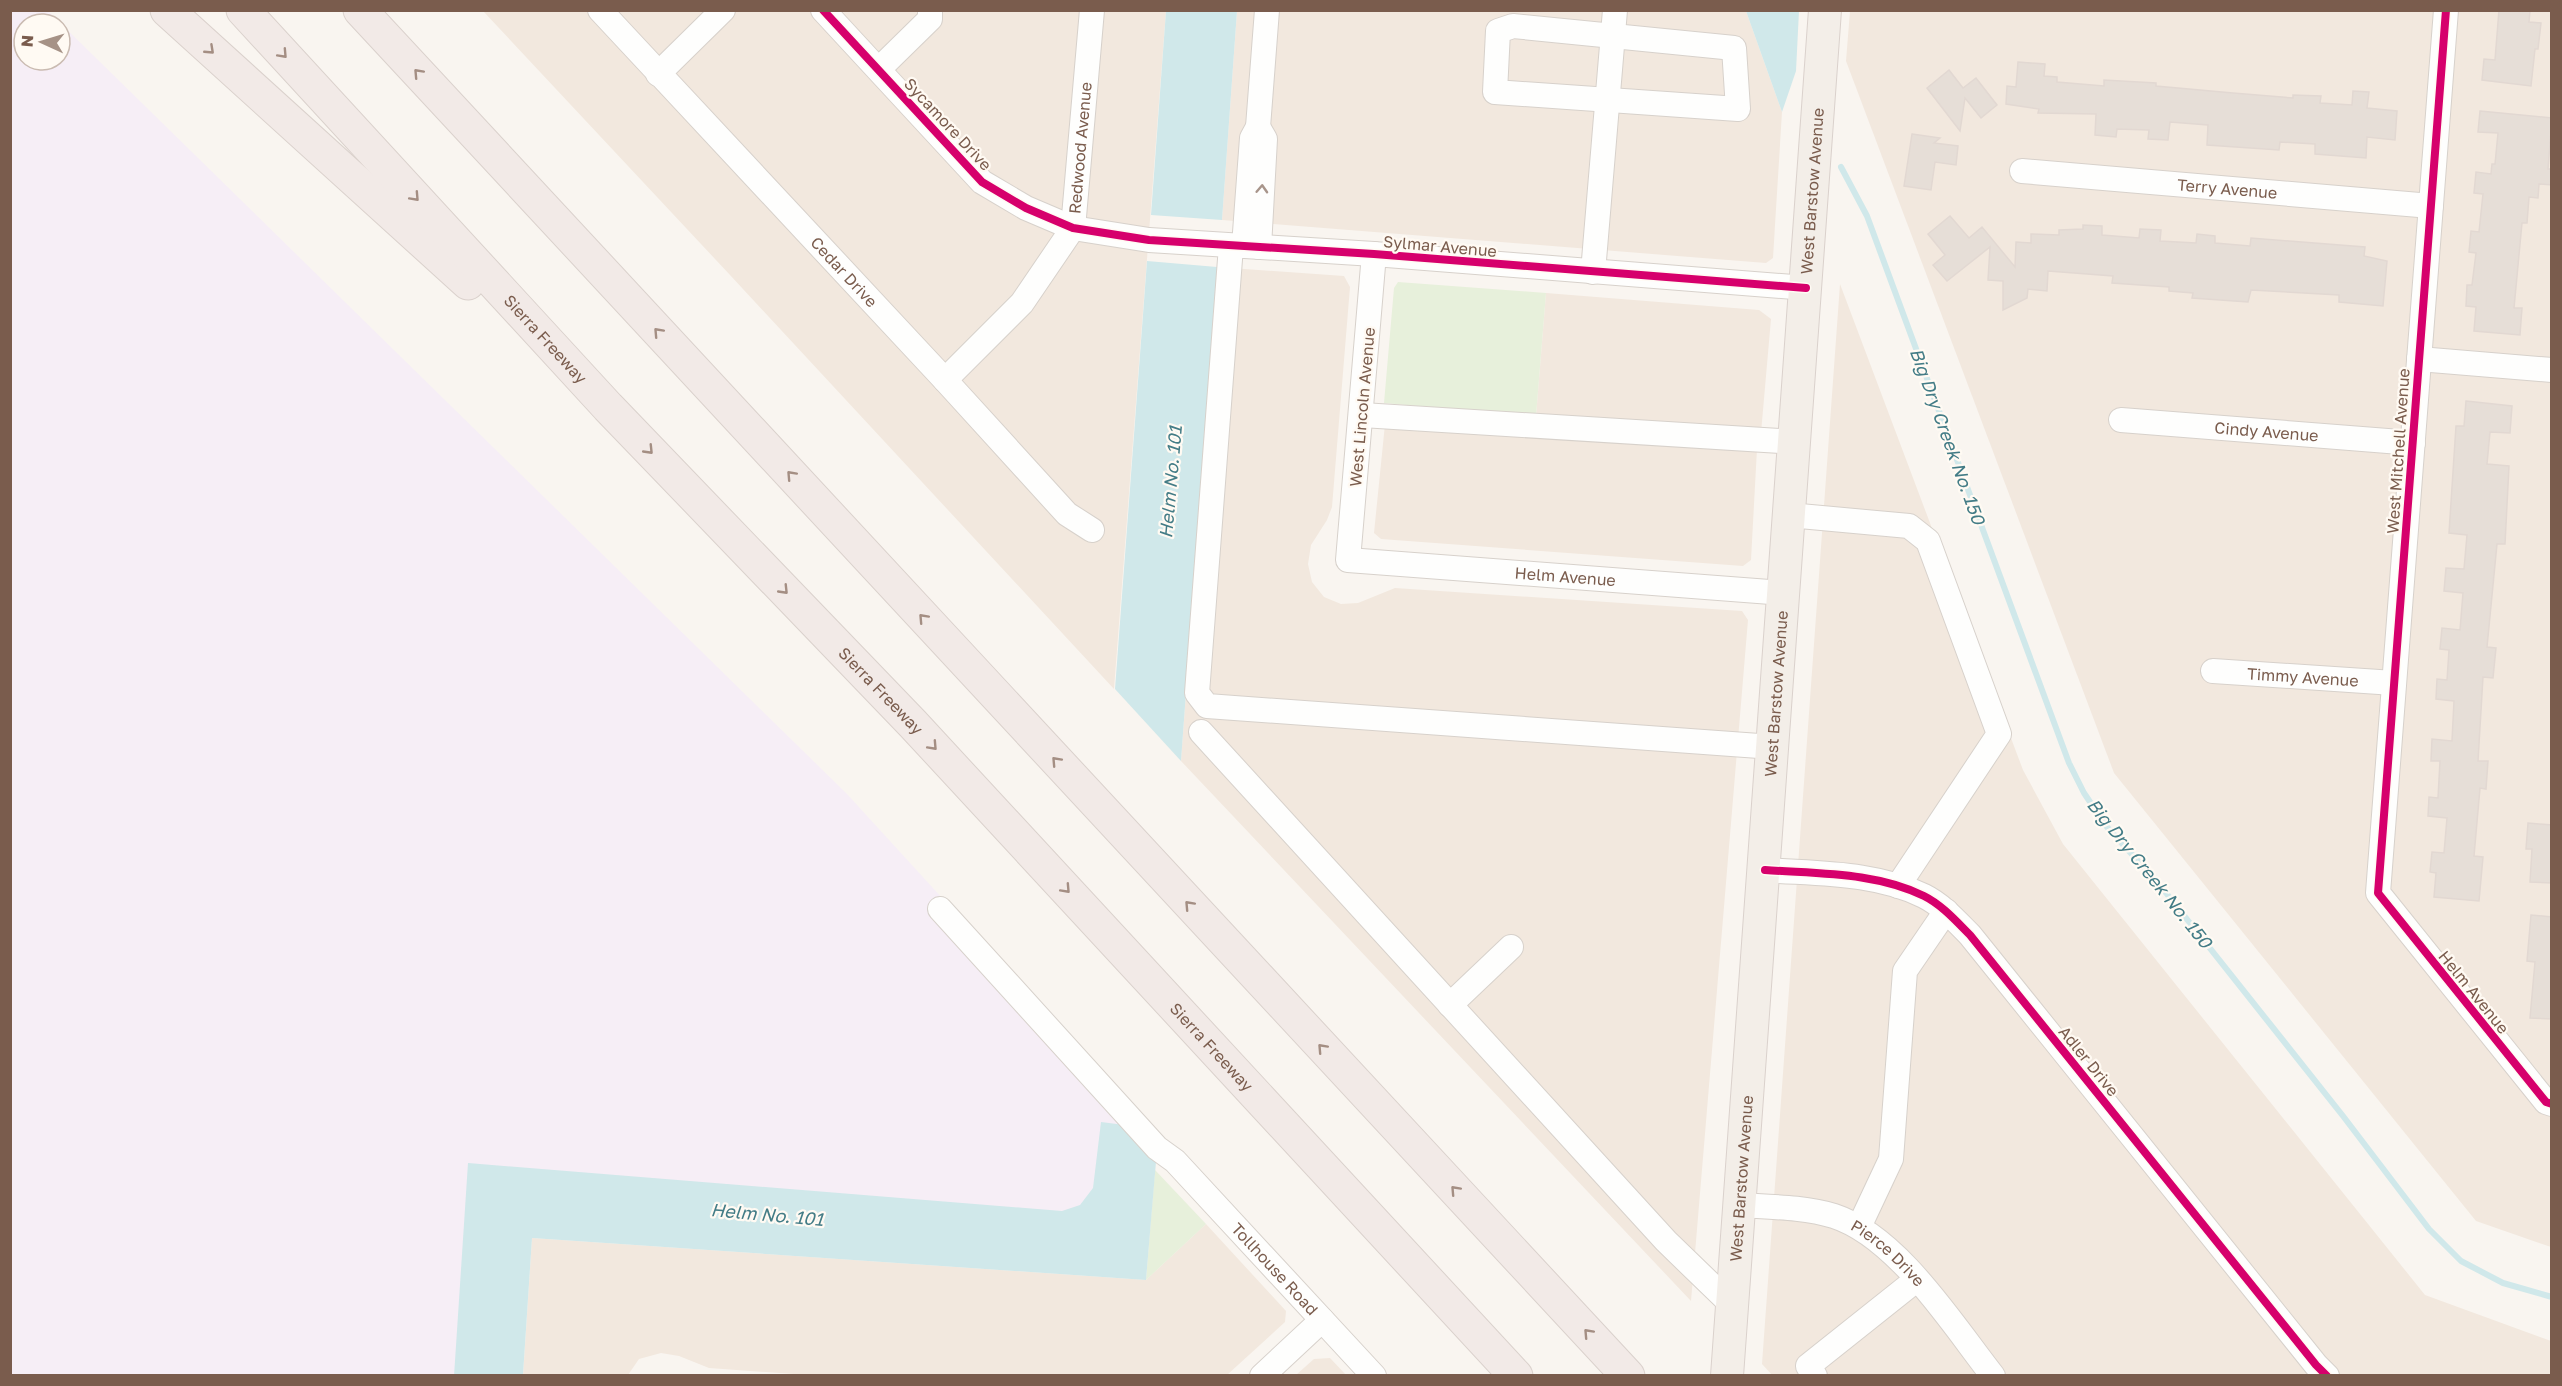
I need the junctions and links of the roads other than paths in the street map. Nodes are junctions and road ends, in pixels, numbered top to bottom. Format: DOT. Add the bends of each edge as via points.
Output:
graph roads {
  1 [pos="167,10"];
  2 [pos="243,10"];
  3 [pos="360,10"];
  4 [pos="600,10"];
  5 [pos="723,10"];
  6 [pos="823,10"];
  7 [pos="930,10"];
  8 [pos="1092,10"];
  9 [pos="1267,10"];
  10 [pos="1616,10"];
  11 [pos="1825,10"];
  12 [pos="2446,10"];
  13 [pos="1604,27"];
  14 [pos="879,69"];
  15 [pos="658,74"];
  16 [pos="1600,98"];
  17 [pos="2022,171"];
  18 [pos="2431,206"];
  19 [pos="1073,228"];
  20 [pos="1244,246"];
  21 [pos="1374,254"];
  22 [pos="1586,272"];
  23 [pos="1806,288"];
  24 [pos="2419,359"];
  25 [pos="2552,370"];
  26 [pos="945,380"];
  27 [pos="608,407"];
  28 [pos="1362,415"];
  29 [pos="2121,420"];
  30 [pos="1795,442"];
  31 [pos="2412,443"];
  32 [pos="1789,515"];
  33 [pos="1092,530"];
  34 [pos="1348,560"];
  35 [pos="1784,593"];
  36 [pos="2213,671"];
  37 [pos="2394,683"];
  38 [pos="1201,732"];
  39 [pos="1773,747"];
  40 [pos="1765,870"];
  41 [pos="1898,886"];
  42 [pos="2378,893"];
  43 [pos="940,909"];
  44 [pos="1946,911"];
  45 [pos="1511,946"];
  46 [pos="1450,1005"];
  47 [pos="2552,1104"];
  48 [pos="1739,1205"];
  49 [pos="1859,1227"];
  50 [pos="1916,1280"];
  51 [pos="1732,1305"];
  52 [pos="1323,1320"];
  53 [pos="1262,1376"];
  54 [pos="1374,1376"];
  55 [pos="1516,1376"];
  56 [pos="1628,1376"];
  57 [pos="1727,1376"];
  58 [pos="1815,1376"];
  59 [pos="1993,1376"];
  60 [pos="2327,1376"];
  1 -- 27 [label="highway, one-way"];
  2 -- 27 [label="highway, Sierra Freeway, one-way"];
  56 -- 3 [label="highway, one-way"];
  4 -- 15 [label="street, Cedar Drive"];
  5 -- 15 [label="street"];
  6 -- 14 [label="street, Sycamore Drive"];
  7 -- 14 [label="street" via="930,19"];
  8 -- 19 [label="street, Redwood Avenue"];
  9 -- 20 [label="street"];
  10 -- 13 [label="street"];
  11 -- 23 [label="main road, West Barstow Avenue"];
  12 -- 18 [label="street, West Mitchell Avenue"];
  13 -- 16 [label="street"];
  13 -- 16 [label="street" via="1513,26 1498,31 1495,92"];
  13 -- 16 [label="street" via="1734,48 1738,109"];
  14 -- 19 [label="street, Sycamore Drive" via="982,182 1026,208"];
  15 -- 26 [label="street, Cedar Drive"];
  16 -- 22 [label="street"];
  17 -- 18 [label="street, Terry Avenue"];
  18 -- 24 [label="street, West Mitchell Avenue"];
  19 -- 20 [label="street, Sylmar Avenue" via="1116,237"];
  19 -- 26 [label="street, Redwood Avenue" via="1022,303"];
  20 -- 21 [label="street, Sylmar Avenue"];
  20 -- 39 [label="street" via="1197,693 1207,706"];
  21 -- 22 [label="street, Sylmar Avenue"];
  21 -- 28 [label="street, West Lincoln Avenue"];
  22 -- 23 [label="street, Sylmar Avenue"];
  23 -- 30 [label="main road, West Barstow Avenue"];
  24 -- 25 [label="street"];
  24 -- 31 [label="street, West Mitchell Avenue"];
  26 -- 33 [label="street, Cedar Drive" via="1067,514"];
  27 -- 55 [label="highway, Sierra Freeway, one-way" via="913,724"];
  28 -- 30 [label="street"];
  28 -- 34 [label="street, West Lincoln Avenue"];
  29 -- 31 [label="street, Cindy Avenue"];
  30 -- 32 [label="main road, West Barstow Avenue"];
  31 -- 37 [label="street, West Mitchell Avenue"];
  32 -- 35 [label="main road, West Barstow Avenue"];
  32 -- 41 [label="street" via="1909,526 1928,541 1999,734"];
  34 -- 35 [label="street, Helm Avenue"];
  35 -- 39 [label="main road, West Barstow Avenue"];
  36 -- 37 [label="street, Timmy Avenue"];
  37 -- 42 [label="street, West Mitchell Avenue"];
  38 -- 46 [label="street"];
  39 -- 40 [label="main road, West Barstow Avenue"];
  40 -- 41 [label="street, Adler Drive" via="1853,876"];
  40 -- 48 [label="main road, West Barstow Avenue"];
  41 -- 44 [label="street, Adler Drive"];
  42 -- 47 [label="street, Helm Avenue" via="2546,1102"];
  43 -- 52 [label="street, Tollhouse Road" via="1157,1148 1175,1161"];
  44 -- 49 [label="street" via="1905,970 1891,1159"];
  44 -- 60 [label="street, Adler Drive" via="1970,934"];
  45 -- 46 [label="street"];
  46 -- 51 [label="street" via="1666,1241"];
  48 -- 49 [label="street, Pierce Drive" via="1833,1216"];
  48 -- 51 [label="main road, West Barstow Avenue"];
  49 -- 50 [label="street, Pierce Drive" via="1887,1247"];
  50 -- 58 [label="street" via="1808,1366"];
  50 -- 59 [label="street, Pierce Drive"];
  51 -- 57 [label="main road, West Barstow Avenue"];
  52 -- 53 [label="street"];
  52 -- 54 [label="street, Tollhouse Road"];
}
